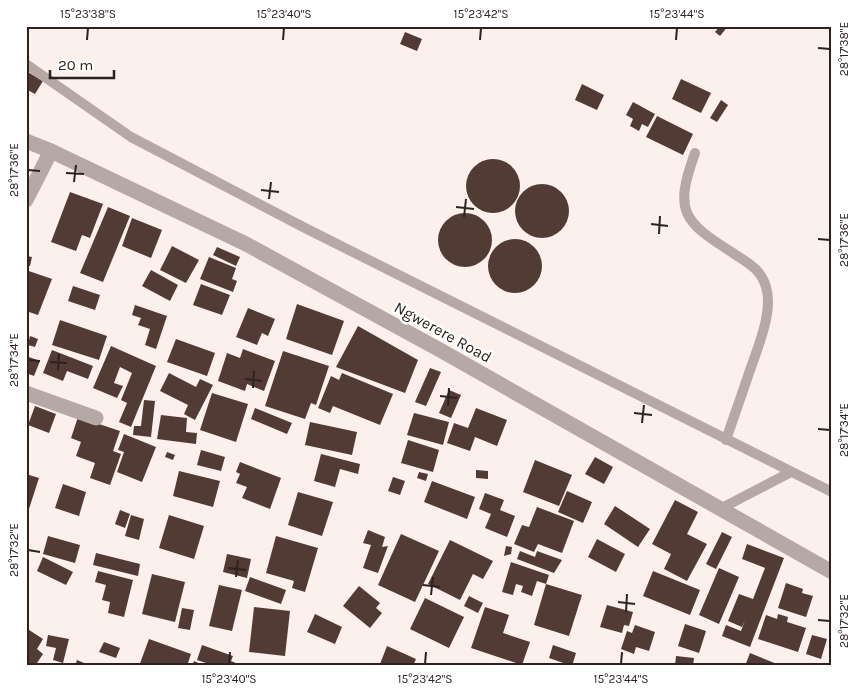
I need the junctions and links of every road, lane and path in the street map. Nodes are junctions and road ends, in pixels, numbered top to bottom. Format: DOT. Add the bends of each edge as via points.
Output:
graph roads {
  1 [pos="26,64"];
  2 [pos="26,141"];
  3 [pos="51,151"];
  4 [pos="695,153"];
  5 [pos="26,200"];
  6 [pos="26,393"];
  7 [pos="96,418"];
  8 [pos="726,440"];
  9 [pos="790,472"];
  10 [pos="832,492"];
  11 [pos="720,509"];
  12 [pos="832,572"];
  1 -- 8 [label="lane" via="131,137"];
  2 -- 3 [label="street, Ngwerere Road"];
  3 -- 5 [label="street"];
  3 -- 11 [label="street, Ngwerere Road" via="246,244"];
  4 -- 8 [label="lane" via="683,199 687,216 696,227 750,263 761,274 767,289 765,326"];
  6 -- 7 [label="street"];
  8 -- 9 [label="lane"];
  9 -- 10 [label="lane"];
  9 -- 11 [label="lane"];
  11 -- 12 [label="street, Ngwerere Road"];
}
